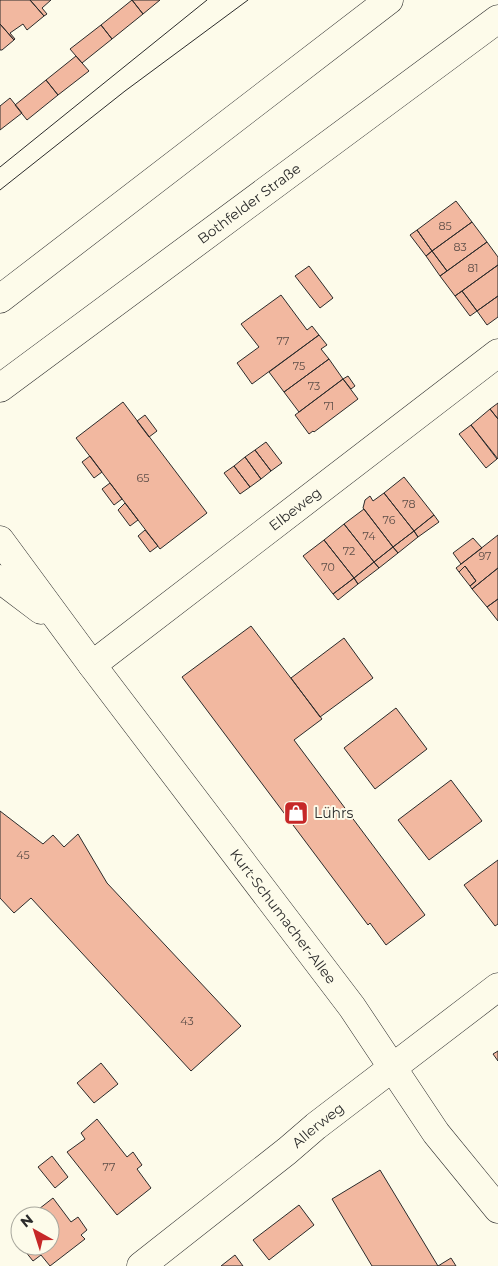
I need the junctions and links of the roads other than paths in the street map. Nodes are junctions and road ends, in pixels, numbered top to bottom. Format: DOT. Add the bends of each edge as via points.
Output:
graph roads {
  1 [pos="389,0"];
  2 [pos="498,19"];
  3 [pos="0,299"];
  4 [pos="498,353"];
  5 [pos="0,388"];
  6 [pos="0,540"];
  7 [pos="0,580"];
  8 [pos="65,628"];
  9 [pos="92,666"];
  10 [pos="498,987"];
  11 [pos="392,1067"];
  12 [pos="498,1209"];
  13 [pos="141,1266"];
  1 -- 3 [label="street"];
  2 -- 5 [label="street, Bothfelder Straße"];
  4 -- 9 [label="street, Elbeweg"];
  6 -- 8 [label="street, Kurt-Schumacher-Allee"];
  7 -- 8 [label="street, Kurt-Schumacher-Allee"];
  8 -- 9 [label="street, Kurt-Schumacher-Allee"];
  9 -- 11 [label="street, Kurt-Schumacher-Allee" via="352,1007"];
  10 -- 11 [label="street, Allerweg"];
  11 -- 12 [label="street, Kurt-Schumacher-Allee" via="436,1133"];
  11 -- 13 [label="street, Allerweg"];
}
